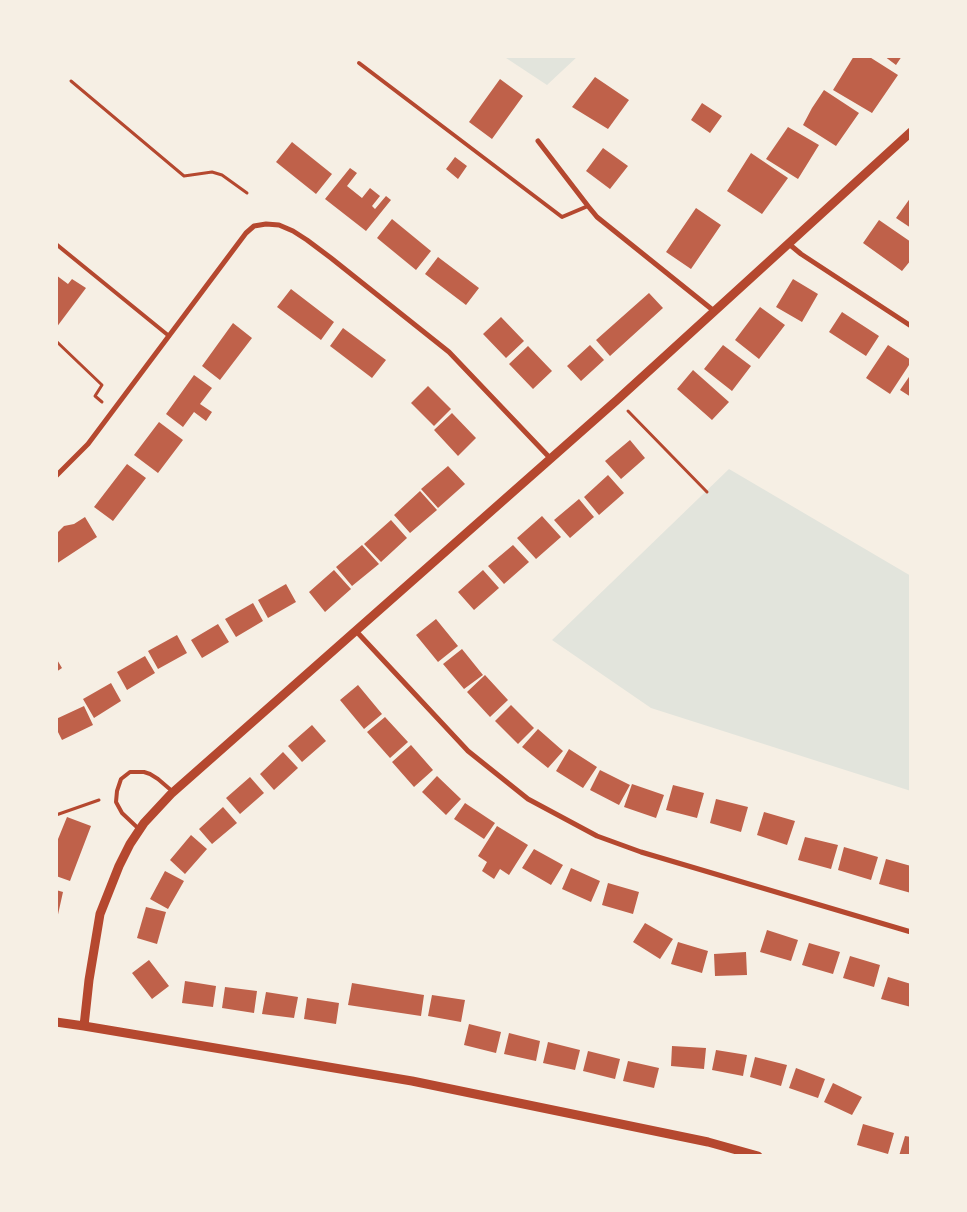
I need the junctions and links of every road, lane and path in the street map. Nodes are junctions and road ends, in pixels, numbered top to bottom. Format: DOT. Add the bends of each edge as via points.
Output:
graph roads {
  1 [pos="359,63"];
  2 [pos="71,81"];
  3 [pos="911,132"];
  4 [pos="538,141"];
  5 [pos="247,193"];
  6 [pos="588,206"];
  7 [pos="56,244"];
  8 [pos="790,244"];
  9 [pos="714,311"];
  10 [pos="911,326"];
  11 [pos="169,336"];
  12 [pos="56,341"];
  13 [pos="628,411"];
  14 [pos="112,412"];
  15 [pos="550,458"];
  16 [pos="56,476"];
  17 [pos="707,492"];
  18 [pos="356,631"];
  19 [pos="173,792"];
  20 [pos="99,800"];
  21 [pos="56,815"];
  22 [pos="140,830"];
  23 [pos="911,932"];
  24 [pos="56,1022"];
  25 [pos="84,1026"];
  26 [pos="758,1156"];
  1 -- 6 [label="lane" via="562,217"];
  2 -- 5 [label="path" via="184,176 212,172 222,175"];
  3 -- 8 [label="street"];
  4 -- 6 [label="street"];
  6 -- 9 [label="street" via="597,217"];
  7 -- 11 [label="lane"];
  8 -- 9 [label="street"];
  8 -- 10 [label="street"];
  9 -- 15 [label="street"];
  11 -- 14 [label="street"];
  11 -- 15 [label="street" via="246,233 254,226 279,226 293,231 325,253 450,352"];
  12 -- 14 [label="path" via="102,385 95,396"];
  13 -- 17 [label="path"];
  14 -- 16 [label="street" via="88,444"];
  15 -- 18 [label="street"];
  18 -- 19 [label="street"];
  18 -- 23 [label="street" via="468,751 528,799 597,836 641,852"];
  19 -- 22 [label="street"];
  19 -- 22 [label="lane" via="144,772 130,772 121,779 116,802 122,813"];
  20 -- 21 [label="path"];
  22 -- 25 [label="street" via="119,866 100,914"];
  24 -- 25 [label="street"];
  25 -- 26 [label="street" via="412,1081 708,1142"];
}
